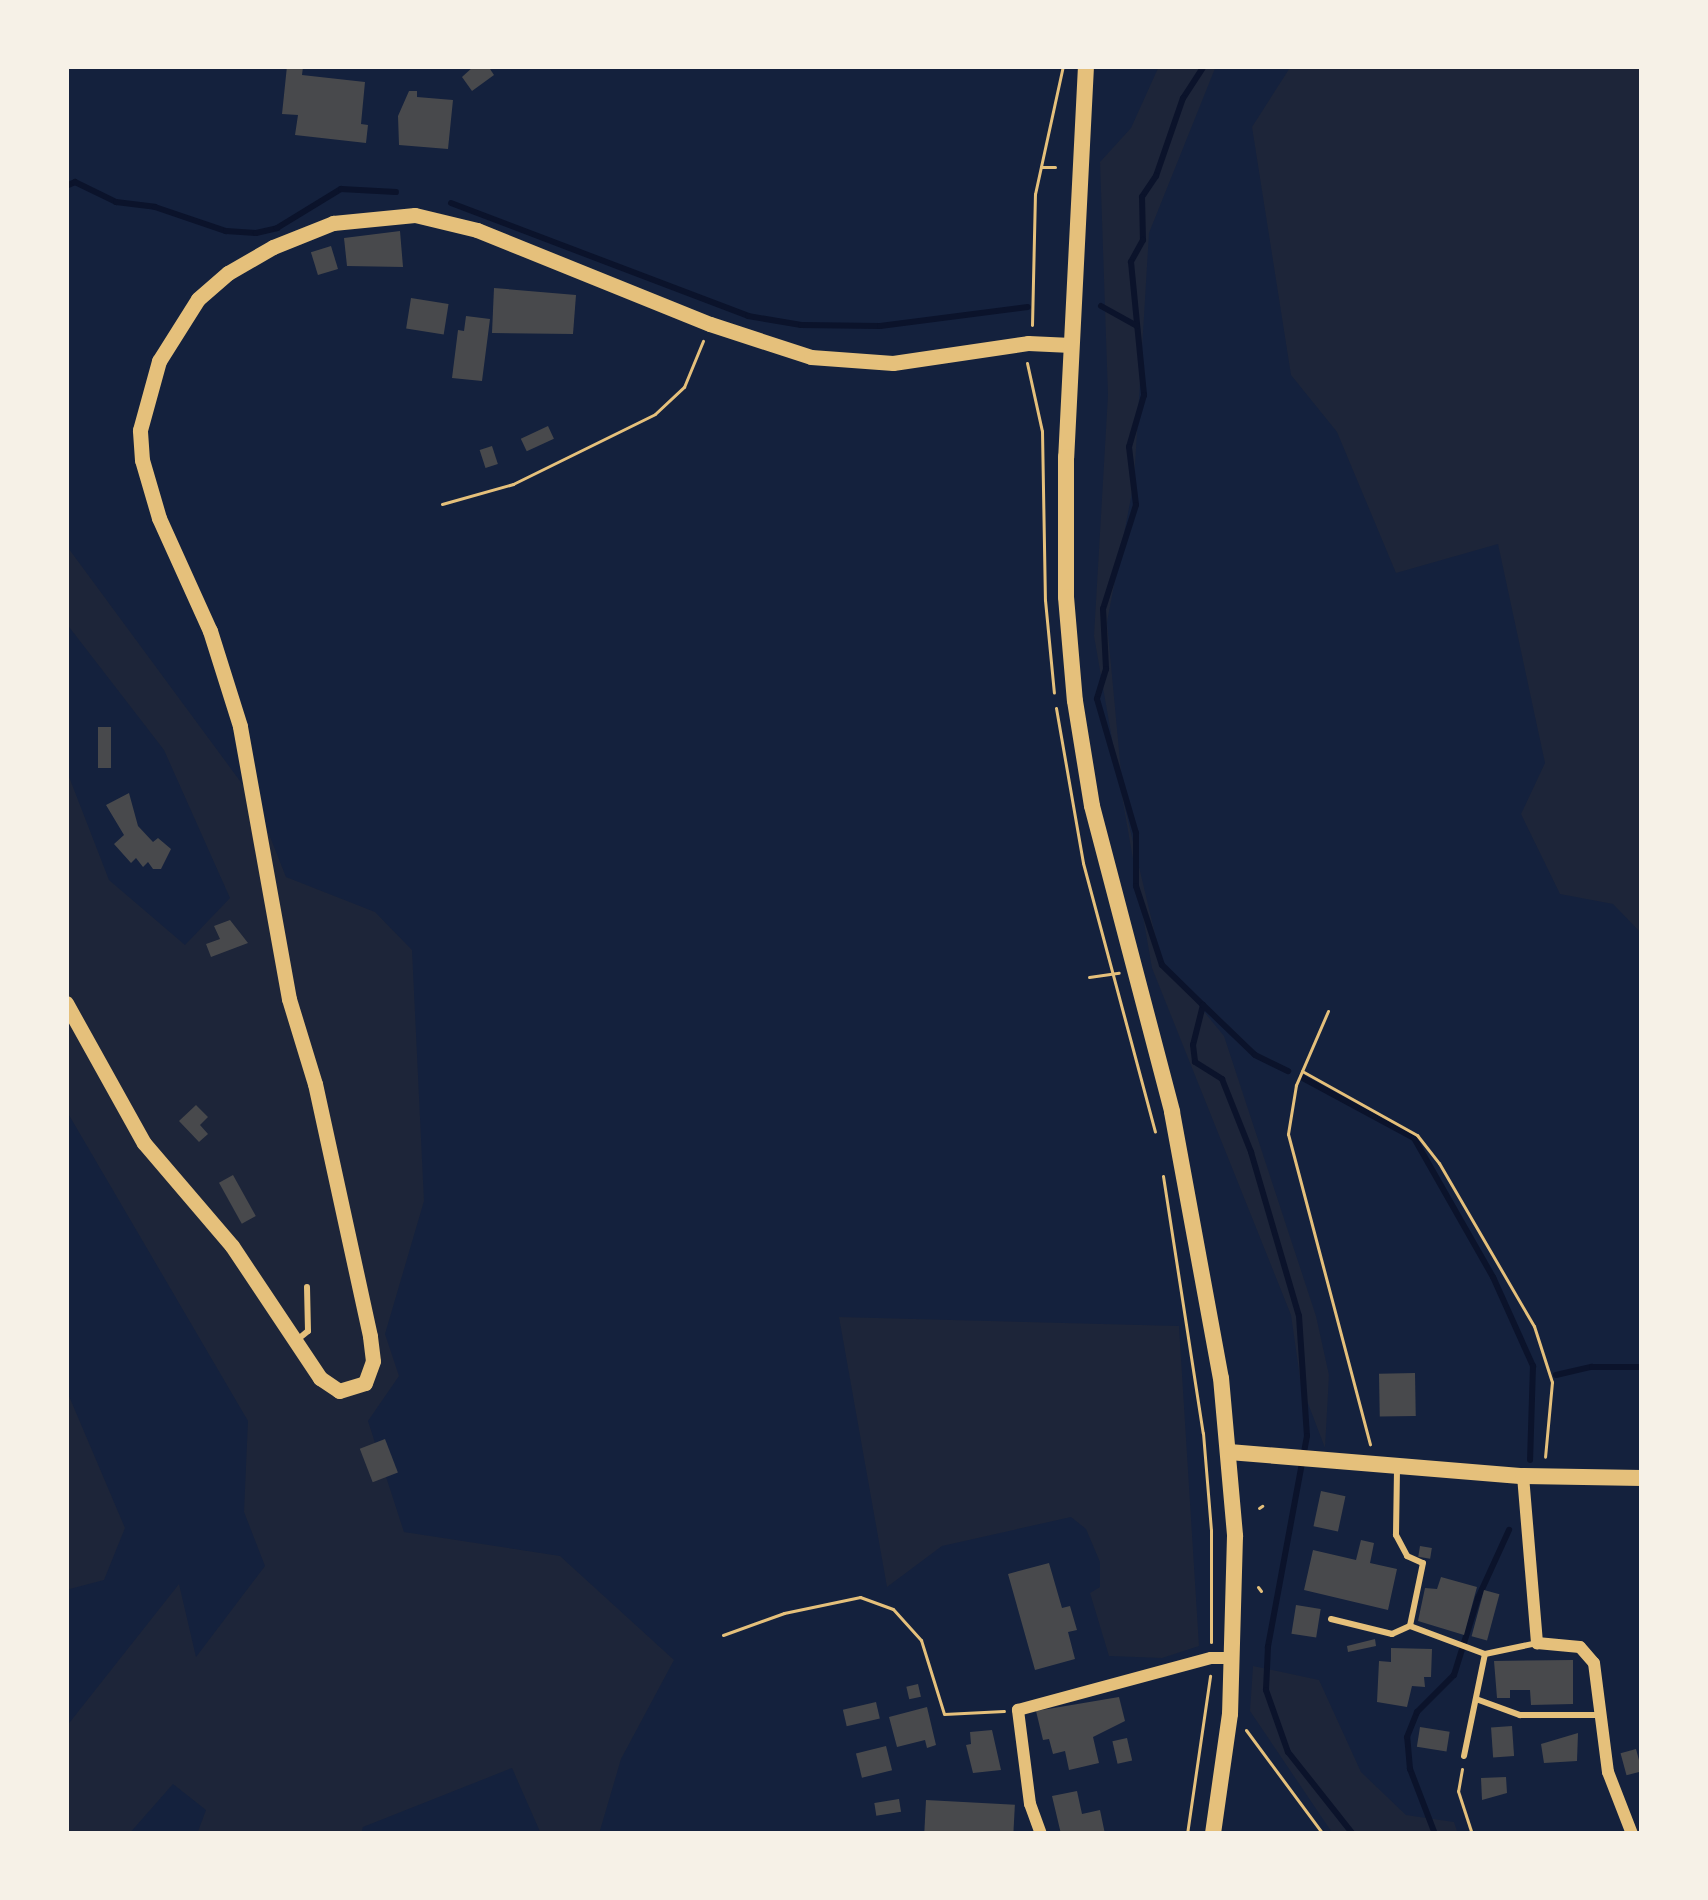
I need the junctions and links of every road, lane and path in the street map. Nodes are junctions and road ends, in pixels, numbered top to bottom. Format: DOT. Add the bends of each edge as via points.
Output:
graph roads {
  1 [pos="1063,66"];
  2 [pos="1086,66"];
  3 [pos="1040,167"];
  4 [pos="1055,167"];
  5 [pos="710,324"];
  6 [pos="1028,343"];
  7 [pos="1071,345"];
  8 [pos="442,504"];
  9 [pos="1132,970"];
  10 [pos="1112,975"];
  11 [pos="1089,977"];
  12 [pos="66,1003"];
  13 [pos="1328,1011"];
  14 [pos="1302,1071"];
  15 [pos="1156,1135"];
  16 [pos="1161,1155"];
  17 [pos="66,1214"];
  18 [pos="66,1252"];
  19 [pos="307,1287"];
  20 [pos="297,1340"];
  21 [pos="1229,1452"];
  22 [pos="1373,1463"];
  23 [pos="1397,1467"];
  24 [pos="1523,1476"];
  25 [pos="1543,1477"];
  26 [pos="1642,1478"];
  27 [pos="1330,1619"];
  28 [pos="1410,1626"];
  29 [pos="723,1635"];
  30 [pos="1537,1643"];
  31 [pos="1485,1654"];
  32 [pos="1211,1658"];
  33 [pos="1232,1658"];
  34 [pos="1476,1699"];
  35 [pos="1018,1710"];
  36 [pos="1229,1714"];
  37 [pos="1600,1715"];
  38 [pos="1464,1756"];
  39 [pos="1041,1834"];
  40 [pos="1187,1834"];
  41 [pos="1213,1834"];
  42 [pos="1323,1834"];
  43 [pos="1472,1834"];
  44 [pos="1632,1834"];
  1 -- 3 [label="path"];
  2 -- 7 [label="main road"];
  3 -- 4 [label="path"];
  3 -- 6 [label="path"];
  5 -- 6 [label="street" via="837,361 919,361"];
  5 -- 8 [label="path" via="667,406 513,484"];
  5 -- 20 [label="street" via="477,230 382,215 300,235 228,273 198,299 159,362 140,430 147,486 210,631 240,726 289,999 370,1336 370,1373 356,1389 330,1386"];
  6 -- 7 [label="street"];
  6 -- 10 [label="path" via="1042,431 1057,719"];
  7 -- 9 [label="main road" via="1065,509 1075,700"];
  9 -- 10 [label="path"];
  9 -- 21 [label="main road" via="1189,1194"];
  10 -- 11 [label="path"];
  10 -- 15 [label="path"];
  12 -- 20 [label="street" via="144,1143 232,1246"];
  13 -- 14 [label="path"];
  14 -- 22 [label="path" via="1288,1135"];
  14 -- 25 [label="path" via="1417,1135 1507,1273 1552,1382"];
  16 -- 32 [label="path" via="1203,1433"];
  17 -- 18 [label="path"];
  19 -- 20 [label="lane" via="308,1331"];
  21 -- 22 [label="main road"];
  21 -- 33 [label="main road"];
  22 -- 23 [label="main road"];
  23 -- 24 [label="main road"];
  23 -- 28 [label="lane" via="1396,1534 1407,1556 1424,1563"];
  24 -- 25 [label="main road"];
  24 -- 30 [label="street"];
  25 -- 26 [label="main road"];
  27 -- 28 [label="lane" via="1392,1634"];
  28 -- 31 [label="lane"];
  29 -- 35 [label="path" via="860,1598 893,1609 921,1640 944,1714"];
  30 -- 31 [label="lane"];
  30 -- 37 [label="street" via="1580,1647 1594,1663"];
  31 -- 34 [label="lane"];
  32 -- 33 [label="street"];
  32 -- 35 [label="street"];
  32 -- 40 [label="path"];
  33 -- 36 [label="main road"];
  34 -- 37 [label="lane" via="1520,1715"];
  34 -- 38 [label="lane"];
  35 -- 39 [label="street"];
  36 -- 41 [label="main road"];
  36 -- 42 [label="path"];
  37 -- 44 [label="street" via="1608,1772"];
  38 -- 43 [label="path" via="1458,1791"];
}
